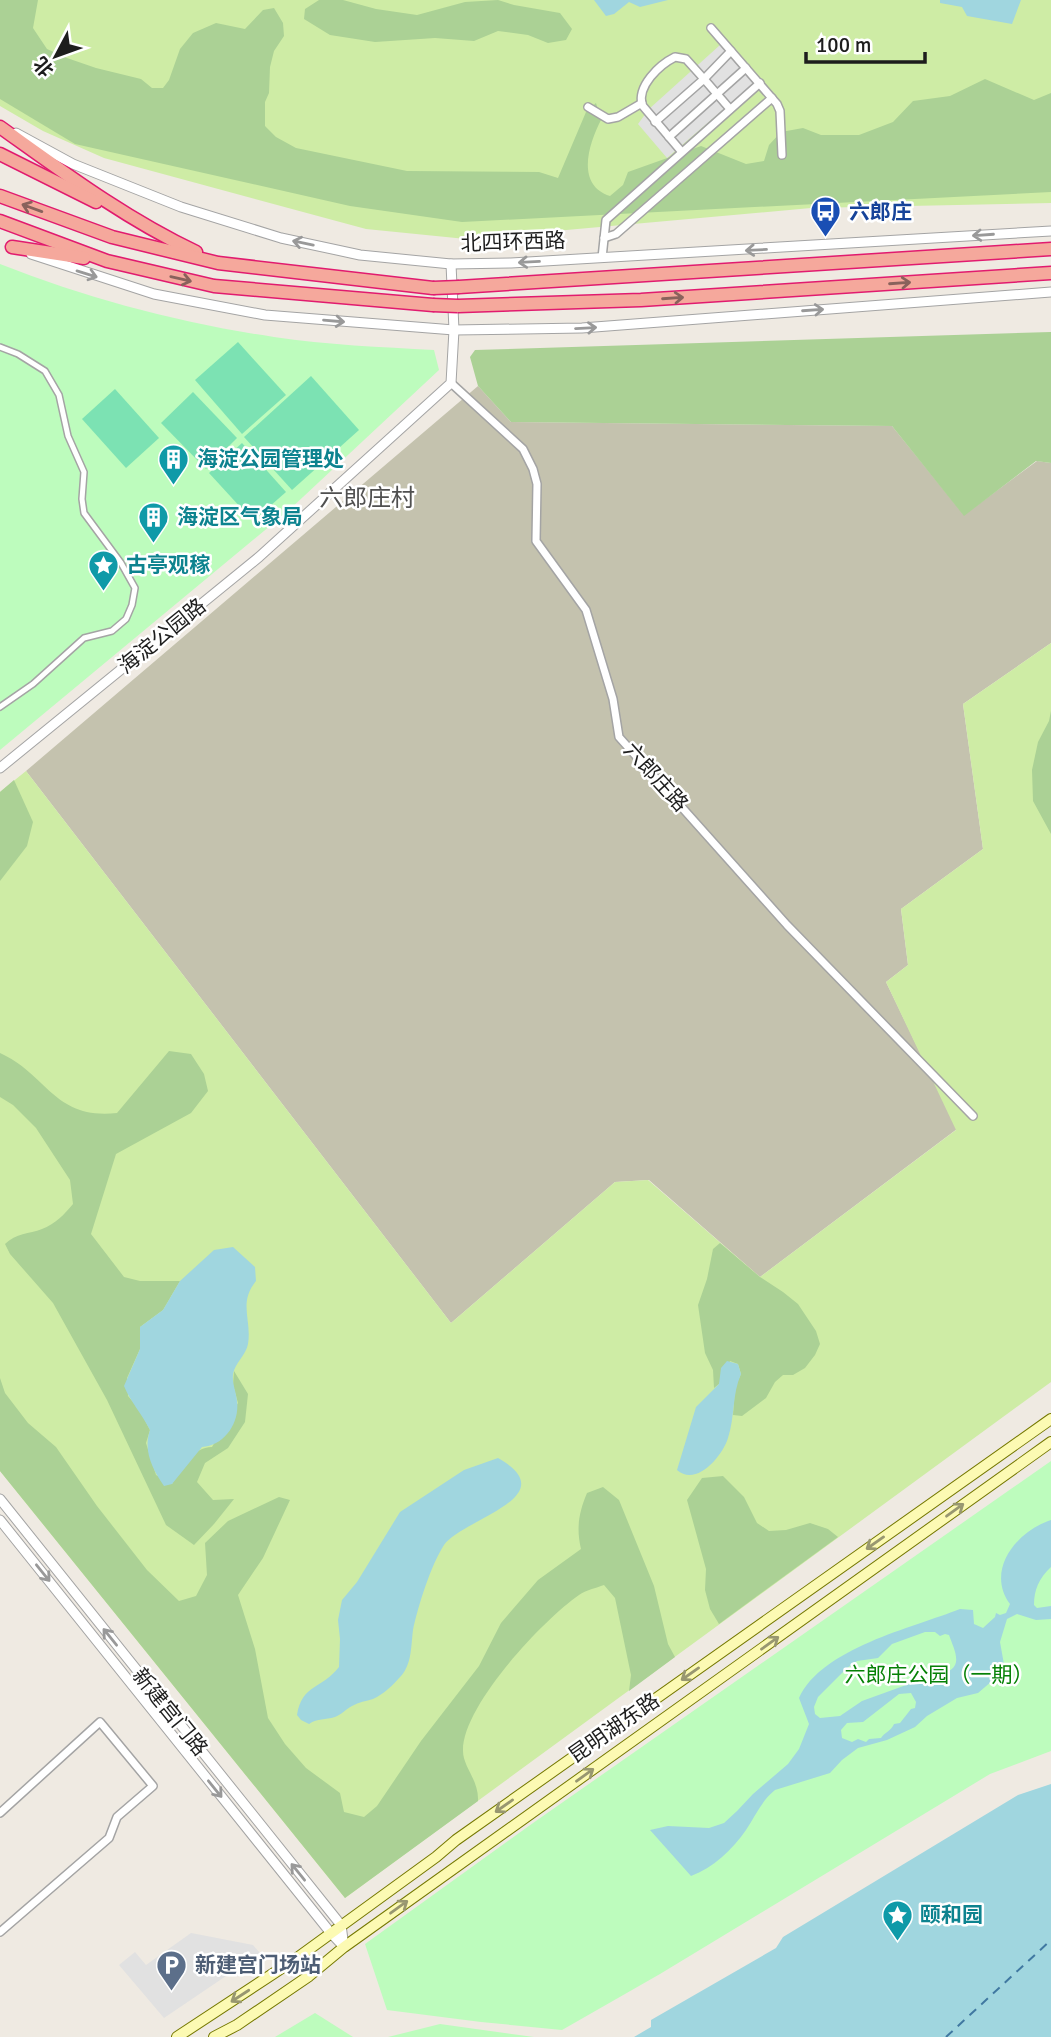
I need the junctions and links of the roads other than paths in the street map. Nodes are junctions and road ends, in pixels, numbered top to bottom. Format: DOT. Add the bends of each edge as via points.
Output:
graph roads {
  1 [pos="711,28"];
  2 [pos="731,51"];
  3 [pos="746,68"];
  4 [pos="704,79"];
  5 [pos="760,83"];
  6 [pos="718,93"];
  7 [pos="772,98"];
  8 [pos="642,103"];
  9 [pos="588,107"];
  10 [pos="730,109"];
  11 [pos="655,122"];
  12 [pos="0,125"];
  13 [pos="669,137"];
  14 [pos="681,151"];
  15 [pos="0,154"];
  16 [pos="782,155"];
  17 [pos="0,196"];
  18 [pos="0,221"];
  19 [pos="149,229"];
  20 [pos="1051,231"];
  21 [pos="604,238"];
  22 [pos="6,245"];
  23 [pos="1051,249"];
  24 [pos="602,258"];
  25 [pos="107,261"];
  26 [pos="218,263"];
  27 [pos="451,264"];
  28 [pos="1051,274"];
  29 [pos="1051,292"];
  30 [pos="454,330"];
  31 [pos="0,347"];
  32 [pos="451,383"];
  33 [pos="0,707"];
  34 [pos="0,768"];
  35 [pos="974,1116"];
  36 [pos="1051,1419"];
  37 [pos="1051,1442"];
  38 [pos="0,1499"];
  39 [pos="0,1520"];
  40 [pos="0,1813"];
  41 [pos="341,1925"];
  42 [pos="0,1932"];
  43 [pos="330,1932"];
  44 [pos="344,1947"];
  45 [pos="237,2025"];
  46 [pos="177,2037"];
  47 [pos="214,2037"];
  48 [pos="229,2037"];
  1 -- 2 [label="street"];
  2 -- 3 [label="street"];
  2 -- 4 [label="street"];
  3 -- 5 [label="street"];
  3 -- 6 [label="street"];
  4 -- 6 [label="street"];
  4 -- 8 [label="street" via="686,59 675,57 646,83"];
  4 -- 11 [label="street"];
  5 -- 7 [label="street"];
  5 -- 10 [label="street"];
  6 -- 10 [label="street"];
  6 -- 13 [label="street"];
  7 -- 16 [label="street" via="780,111"];
  7 -- 21 [label="street" via="616,234"];
  8 -- 9 [label="street" via="608,119"];
  8 -- 11 [label="street"];
  10 -- 14 [label="street"];
  11 -- 13 [label="street"];
  12 -- 19 [label="highway"];
  27 -- 12 [label="street, 北四环西路, one-way" via="360,255 281,238 181,207 73,164"];
  13 -- 14 [label="street"];
  14 -- 21 [label="street" via="607,220"];
  15 -- 19 [label="highway"];
  26 -- 17 [label="highway, 北四环西路, one-way" via="112,237"];
  18 -- 25 [label="highway"];
  19 -- 26 [label="highway"];
  20 -- 24 [label="street, 北四环西路, one-way"];
  21 -- 24 [label="street"];
  22 -- 25 [label="highway"];
  22 -- 30 [label="street, one-way" via="155,294 265,315"];
  23 -- 26 [label="highway, 北四环西路, bridge" via="433,288"];
  24 -- 27 [label="street, 北四环西路, one-way"];
  25 -- 28 [label="highway, one-way, bridge" via="214,286 458,306 641,300"];
  27 -- 30 [label="street"];
  30 -- 29 [label="street, one-way" via="582,328"];
  30 -- 32 [label="street"];
  31 -- 33 [label="street" via="46,371 59,395 68,436 84,472 85,513 135,588 126,619 112,631 84,638"];
  32 -- 34 [label="street, 海淀公园路" via="259,557"];
  32 -- 35 [label="street, 六郎庄路" via="523,449 533,468 536,541 586,610 613,699 619,737 787,925"];
  36 -- 41 [label="main road, 昆明湖东路, one-way"];
  44 -- 37 [label="main road, 昆明湖东路, one-way"];
  41 -- 38 [label="street, 新建宫门路, one-way"];
  39 -- 43 [label="street, 新建宫门路, one-way"];
  40 -- 42 [label="street" via="100,1723 153,1786 117,1817 108,1838"];
  41 -- 43 [label="main road, 昆明湖东路"];
  41 -- 44 [label="street"];
  43 -- 44 [label="street, 新建宫门路"];
  43 -- 46 [label="main road, 昆明湖东路, one-way"];
  44 -- 45 [label="main road, 昆明湖东路"];
  45 -- 47 [label="main road, 昆明湖东路"];
  45 -- 48 [label="street"];
}
